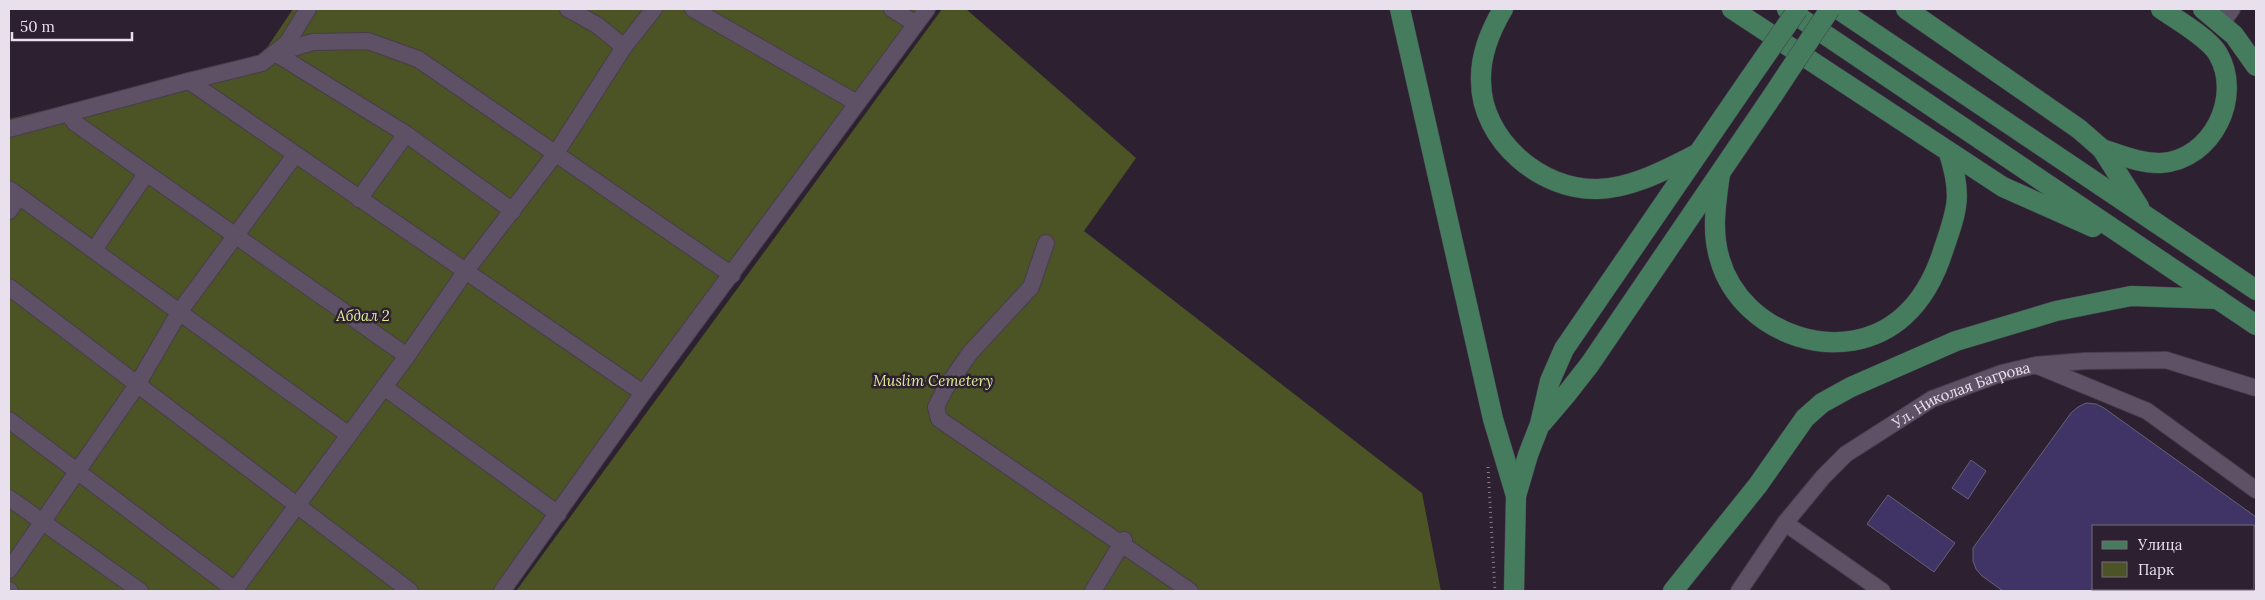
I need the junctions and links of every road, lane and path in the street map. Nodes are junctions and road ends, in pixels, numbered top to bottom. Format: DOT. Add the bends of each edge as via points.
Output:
graph roads {
  1 [pos="308,9"];
  2 [pos="568,9"];
  3 [pos="654,9"];
  4 [pos="692,9"];
  5 [pos="892,9"];
  6 [pos="927,9"];
  7 [pos="1400,9"];
  8 [pos="1503,9"];
  9 [pos="1732,9"];
  10 [pos="1787,9"];
  11 [pos="1798,9"];
  12 [pos="1830,9"];
  13 [pos="1838,9"];
  14 [pos="1906,9"];
  15 [pos="2161,9"];
  16 [pos="2203,9"];
  17 [pos="2226,16"];
  18 [pos="916,24"];
  19 [pos="624,47"];
  20 [pos="275,52"];
  21 [pos="2256,66"];
  22 [pos="189,80"];
  23 [pos="857,103"];
  24 [pos="69,114"];
  25 [pos="9,129"];
  26 [pos="406,134"];
  27 [pos="2102,149"];
  28 [pos="556,152"];
  29 [pos="1949,153"];
  30 [pos="1697,154"];
  31 [pos="296,155"];
  32 [pos="146,174"];
  33 [pos="1720,174"];
  34 [pos="14,192"];
  35 [pos="359,199"];
  36 [pos="9,211"];
  37 [pos="513,211"];
  38 [pos="2144,214"];
  39 [pos="236,235"];
  40 [pos="1046,243"];
  41 [pos="2142,249"];
  42 [pos="94,250"];
  43 [pos="465,272"];
  44 [pos="732,275"];
  45 [pos="9,287"];
  46 [pos="2256,290"];
  47 [pos="2218,300"];
  48 [pos="180,311"];
  49 [pos="2256,325"];
  50 [pos="407,356"];
  51 [pos="2036,366"];
  52 [pos="137,385"];
  53 [pos="384,387"];
  54 [pos="2256,388"];
  55 [pos="643,393"];
  56 [pos="9,420"];
  57 [pos="1540,424"];
  58 [pos="349,435"];
  59 [pos="77,471"];
  60 [pos="2256,490"];
  61 [pos="1516,496"];
  62 [pos="9,498"];
  63 [pos="297,506"];
  64 [pos="558,514"];
  65 [pos="42,522"];
  66 [pos="1785,523"];
  67 [pos="1123,542"];
  68 [pos="9,570"];
  69 [pos="235,590"];
  70 [pos="140,591"];
  71 [pos="410,591"];
  72 [pos="502,591"];
  73 [pos="1094,591"];
  74 [pos="1190,591"];
  75 [pos="1514,591"];
  76 [pos="1673,591"];
  77 [pos="1739,591"];
  78 [pos="1882,591"];
  1 -- 20 [label="street" via="287,43"];
  2 -- 19 [label="street" via="597,25"];
  3 -- 19 [label="street"];
  4 -- 23 [label="street"];
  5 -- 18 [label="street"];
  6 -- 18 [label="street"];
  7 -- 61 [label="main road" via="1493,419"];
  8 -- 30 [label="main road" via="1484,50 1480,82 1486,111 1498,136 1515,155 1540,174 1568,186 1598,189 1626,185"];
  9 -- 29 [label="main road"];
  10 -- 41 [label="main road"];
  11 -- 30 [label="main road, bridge"];
  12 -- 33 [label="main road, bridge"];
  13 -- 38 [label="main road"];
  14 -- 27 [label="main road" via="2079,129"];
  15 -- 27 [label="main road" via="2218,52 2227,75 2227,103 2216,127 2202,146 2183,159 2161,163 2135,160"];
  16 -- 17 [label="main road"];
  17 -- 21 [label="main road" via="2234,35"];
  18 -- 23 [label="street"];
  19 -- 28 [label="street"];
  20 -- 22 [label="street" via="262,63"];
  20 -- 26 [label="street"];
  20 -- 28 [label="street" via="314,42 368,41 418,59"];
  22 -- 24 [label="street"];
  22 -- 31 [label="street"];
  23 -- 44 [label="street"];
  24 -- 25 [label="street"];
  24 -- 32 [label="street" via="75,123"];
  26 -- 35 [label="street"];
  26 -- 37 [label="street"];
  27 -- 38 [label="main road"];
  28 -- 37 [label="street"];
  28 -- 44 [label="street"];
  29 -- 33 [label="main road" via="1957,179 1957,205 1939,265 1922,296 1903,317 1874,334 1849,343 1817,342 1779,330 1752,312 1731,286 1720,260 1713,221"];
  29 -- 41 [label="main road" via="2003,187"];
  30 -- 57 [label="main road" via="1564,349 1550,380"];
  31 -- 35 [label="street"];
  31 -- 39 [label="street"];
  32 -- 39 [label="street"];
  32 -- 42 [label="street"];
  33 -- 57 [label="main road" via="1590,364"];
  34 -- 36 [label="street"];
  34 -- 42 [label="street"];
  35 -- 43 [label="street"];
  37 -- 43 [label="street"];
  38 -- 46 [label="main road"];
  39 -- 48 [label="street"];
  39 -- 50 [label="street"];
  40 -- 67 [label="street" via="1031,287 970,353 945,389 936,406 939,419"];
  41 -- 47 [label="main road"];
  42 -- 48 [label="street"];
  43 -- 50 [label="street"];
  43 -- 55 [label="street"];
  44 -- 55 [label="street"];
  45 -- 52 [label="street"];
  47 -- 49 [label="main road"];
  47 -- 76 [label="main road" via="2131,296 2056,311 1956,341 1851,387 1822,403 1805,418 1758,485"];
  48 -- 52 [label="street"];
  48 -- 58 [label="street"];
  50 -- 53 [label="street"];
  51 -- 54 [label="street, Ул. Николая Багрова" via="2085,361 2166,360"];
  51 -- 60 [label="street" via="2147,411"];
  51 -- 66 [label="street, Ул. Николая Багрова" via="2002,373 1932,399 1846,454"];
  52 -- 59 [label="street"];
  52 -- 63 [label="street"];
  53 -- 58 [label="street"];
  53 -- 64 [label="street"];
  55 -- 64 [label="street"];
  56 -- 59 [label="street"];
  57 -- 61 [label="main road"];
  58 -- 63 [label="street"];
  59 -- 65 [label="street"];
  59 -- 69 [label="street"];
  61 -- 75 [label="main road"];
  62 -- 65 [label="street"];
  63 -- 69 [label="street"];
  63 -- 71 [label="street"];
  64 -- 72 [label="street"];
  65 -- 68 [label="street"];
  65 -- 70 [label="street"];
  66 -- 77 [label="street, Ул. Николая Багрова"];
  66 -- 78 [label="street"];
  67 -- 73 [label="street"];
  67 -- 74 [label="street"];
}
